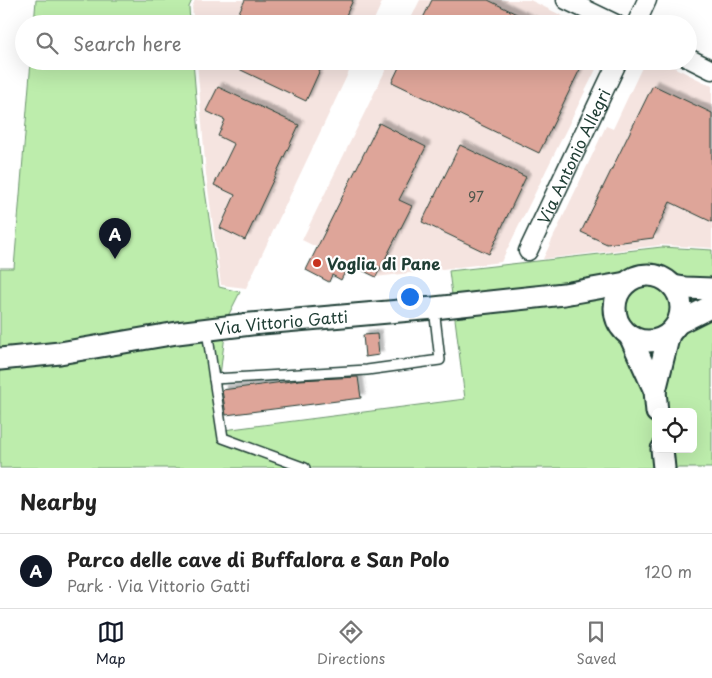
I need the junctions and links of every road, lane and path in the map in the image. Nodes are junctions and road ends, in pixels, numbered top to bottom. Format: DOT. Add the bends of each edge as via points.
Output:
graph roads {
  1 [pos="566,0"];
  2 [pos="646,0"];
  3 [pos="597,15"];
  4 [pos="640,15"];
  5 [pos="697,62"];
  6 [pos="614,70"];
  7 [pos="712,70"];
  8 [pos="528,251"];
  9 [pos="626,283"];
  10 [pos="673,286"];
  11 [pos="712,289"];
  12 [pos="564,294"];
  13 [pos="712,306"];
  14 [pos="434,308"];
  15 [pos="616,317"];
  16 [pos="674,328"];
  17 [pos="208,329"];
  18 [pos="630,336"];
  19 [pos="0,359"];
  20 [pos="214,379"];
  21 [pos="656,402"];
  22 [pos="662,453"];
  23 [pos="305,468"];
  24 [pos="664,468"];
  1 -- 3 [label="street"];
  2 -- 4 [label="street"];
  5 -- 7 [label="street"];
  6 -- 8 [label="street, Via Antonio Allegri"];
  9 -- 10 [label="street, Via Vittorio Gatti" via="633,278 650,275 659,276"];
  9 -- 12 [label="street, Via Vittorio Gatti"];
  9 -- 15 [label="street" via="615,302"];
  10 -- 11 [label="street, Via Vittorio Gatti"];
  10 -- 16 [label="street" via="682,307"];
  12 -- 14 [label="street, Via Vittorio Gatti"];
  12 -- 15 [label="street, Via Vittorio Gatti" via="586,299"];
  13 -- 16 [label="street"];
  14 -- 17 [label="street, Via Vittorio Gatti"];
  14 -- 20 [label="lane" via="440,360 367,370"];
  15 -- 18 [label="street, Via Vittorio Gatti" via="619,326"];
  16 -- 18 [label="street" via="662,339 654,341 646,342"];
  16 -- 21 [label="street"];
  17 -- 19 [label="street, Via Vittorio Gatti" via="60,353"];
  17 -- 20 [label="lane"];
  18 -- 21 [label="street, Via Vittorio Gatti"];
  20 -- 23 [label="lane" via="223,438"];
  22 -- 24 [label="street"];
}
